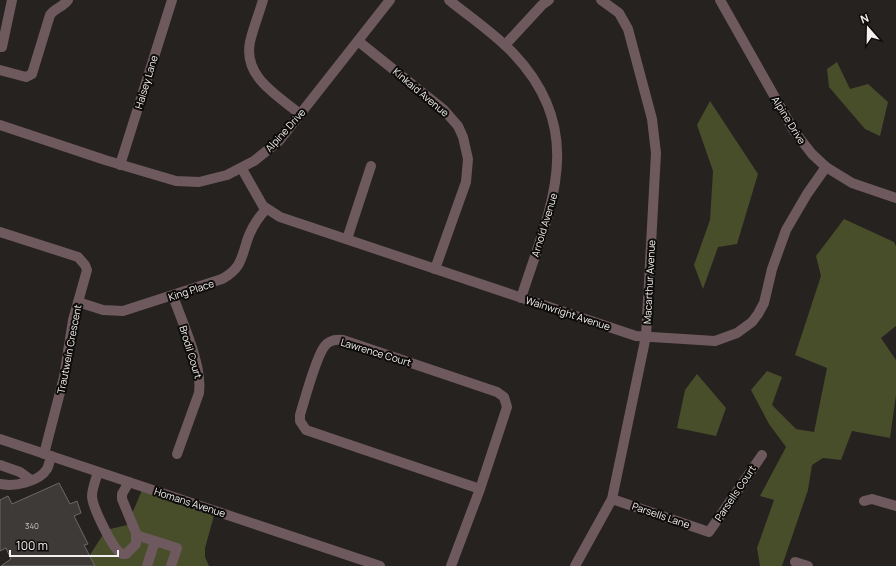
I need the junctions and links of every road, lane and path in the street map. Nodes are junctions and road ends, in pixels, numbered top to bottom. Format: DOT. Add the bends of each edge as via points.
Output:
graph roads {
  1 [pos="12,0"];
  2 [pos="68,0"];
  3 [pos="172,0"];
  4 [pos="263,0"];
  5 [pos="390,0"];
  6 [pos="449,0"];
  7 [pos="549,0"];
  8 [pos="601,0"];
  9 [pos="720,0"];
  10 [pos="358,41"];
  11 [pos="505,45"];
  12 [pos="1,47"];
  13 [pos="0,70"];
  14 [pos="300,114"];
  15 [pos="0,125"];
  16 [pos="120,165"];
  17 [pos="371,166"];
  18 [pos="826,167"];
  19 [pos="242,169"];
  20 [pos="896,198"];
  21 [pos="266,209"];
  22 [pos="0,232"];
  23 [pos="347,240"];
  24 [pos="435,269"];
  25 [pos="173,296"];
  26 [pos="521,298"];
  27 [pos="78,302"];
  28 [pos="646,336"];
  29 [pos="0,440"];
  30 [pos="177,454"];
  31 [pos="47,455"];
  32 [pos="762,455"];
  33 [pos="0,465"];
  34 [pos="98,472"];
  35 [pos="31,480"];
  36 [pos="129,482"];
  37 [pos="0,484"];
  38 [pos="480,489"];
  39 [pos="612,499"];
  40 [pos="864,501"];
  41 [pos="896,506"];
  42 [pos="709,532"];
  43 [pos="136,535"];
  44 [pos="155,542"];
  45 [pos="795,562"];
  46 [pos="147,566"];
  47 [pos="170,566"];
  48 [pos="380,566"];
  49 [pos="451,566"];
  50 [pos="575,566"];
  51 [pos="808,566"];
  1 -- 12 [label="street"];
  2 -- 13 [label="street" via="54,9 50,15 32,74 26,77"];
  3 -- 16 [label="street, Halsey Lane"];
  4 -- 14 [label="street" via="250,43 250,62 263,84"];
  5 -- 10 [label="street, Alpine Drive"];
  6 -- 11 [label="street, Arnold Avenue"];
  7 -- 11 [label="street"];
  8 -- 28 [label="street, Macarthur Avenue" via="619,13 628,29 655,136"];
  9 -- 18 [label="street, Alpine Drive" via="794,131"];
  10 -- 14 [label="street, Alpine Drive"];
  10 -- 24 [label="street, Kinkaid Avenue" via="444,110 455,122 463,137 468,159 466,182"];
  11 -- 26 [label="street, Arnold Avenue" via="524,66 543,95 553,123 558,154 556,185"];
  14 -- 19 [label="street, Alpine Drive" via="267,152"];
  15 -- 16 [label="street, Alpine Drive"];
  16 -- 19 [label="street, Alpine Drive" via="188,182 214,179"];
  17 -- 23 [label="street"];
  18 -- 20 [label="street, Alpine Drive" via="852,183"];
  18 -- 28 [label="street, Wainwright Avenue" via="786,230 774,263 764,304 748,325 737,333 716,341"];
  19 -- 21 [label="street, Wainwright Avenue" via="257,199"];
  21 -- 23 [label="street, Wainwright Avenue" via="280,217"];
  21 -- 25 [label="street, King Place" via="252,228 236,270 222,279"];
  22 -- 27 [label="street, Trautwein Crescent" via="78,257 85,265 86,276"];
  23 -- 24 [label="street, Wainwright Avenue"];
  24 -- 26 [label="street, Wainwright Avenue"];
  25 -- 27 [label="street, King Place" via="123,311 103,310"];
  25 -- 30 [label="street, Brodil Court" via="197,366 200,384"];
  26 -- 28 [label="street, Wainwright Avenue" via="636,336"];
  27 -- 31 [label="street, Trautwein Crescent"];
  28 -- 39 [label="street, Macarthur Avenue"];
  29 -- 31 [label="street, Homans Avenue"];
  31 -- 34 [label="street, Homans Avenue"];
  31 -- 35 [label="street, Trautwein Crescent" via="47,469"];
  32 -- 42 [label="street, Parsells Court"];
  33 -- 35 [label="street" via="20,472"];
  34 -- 36 [label="street, Homans Avenue"];
  34 -- 43 [label="street" via="92,495 93,504 118,552 126,554 131,550 136,544"];
  35 -- 37 [label="street, Trautwein Crescent" via="16,486"];
  36 -- 43 [label="street" via="122,499"];
  36 -- 48 [label="street, Homans Avenue"];
  38 -- 38 [label="street, Lawrence Court" via="507,407 504,397 497,392 343,340 327,344 321,353 300,415 300,421 306,430"];
  38 -- 49 [label="street, Lawrence Court"];
  39 -- 42 [label="street, Parsells Lane"];
  39 -- 50 [label="street, Macarthur Avenue"];
  40 -- 41 [label="street" via="872,499"];
  43 -- 44 [label="street"];
  44 -- 46 [label="street"];
  44 -- 47 [label="street" via="177,548"];
  45 -- 51 [label="street"];
}
